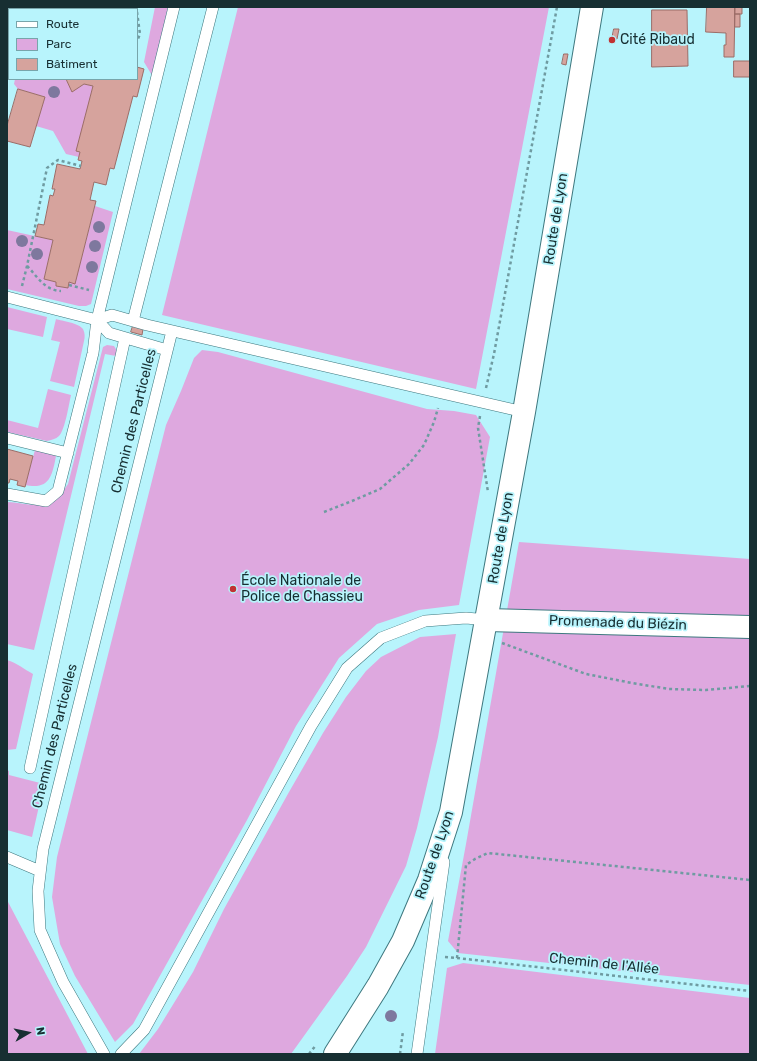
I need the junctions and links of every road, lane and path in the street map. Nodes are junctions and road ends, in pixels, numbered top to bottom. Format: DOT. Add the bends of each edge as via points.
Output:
graph roads {
  1 [pos="174,7"];
  2 [pos="213,7"];
  3 [pos="557,7"];
  4 [pos="592,7"];
  5 [pos="138,19"];
  6 [pos="138,39"];
  7 [pos="81,166"];
  8 [pos="27,266"];
  9 [pos="69,285"];
  10 [pos="61,290"];
  11 [pos="104,293"];
  12 [pos="7,297"];
  13 [pos="18,300"];
  14 [pos="97,320"];
  15 [pos="133,321"];
  16 [pos="172,331"];
  17 [pos="125,338"];
  18 [pos="167,350"];
  19 [pos="442,394"];
  20 [pos="482,403"];
  21 [pos="524,412"];
  22 [pos="7,438"];
  23 [pos="68,452"];
  24 [pos="7,494"];
  25 [pos="488,496"];
  26 [pos="324,512"];
  27 [pos="750,627"];
  28 [pos="485,630"];
  29 [pos="750,686"];
  30 [pos="30,768"];
  31 [pos="451,812"];
  32 [pos="7,857"];
  33 [pos="40,871"];
  34 [pos="750,880"];
  35 [pos="430,956"];
  36 [pos="457,958"];
  37 [pos="750,991"];
  38 [pos="331,1049"];
  39 [pos="104,1054"];
  40 [pos="121,1054"];
  41 [pos="310,1054"];
  42 [pos="417,1054"];
  1 -- 11 [label="lane"];
  2 -- 15 [label="lane"];
  3 -- 20 [label="path" via="494,354"];
  4 -- 21 [label="main road, Route de Lyon"];
  5 -- 6 [label="path"];
  7 -- 8 [label="path" via="58,160 47,168"];
  8 -- 10 [label="path" via="42,284 54,290"];
  8 -- 13 [label="path"];
  9 -- 11 [label="path"];
  11 -- 14 [label="lane"];
  12 -- 13 [label="lane"];
  13 -- 14 [label="lane"];
  14 -- 15 [label="lane" via="112,315"];
  14 -- 17 [label="lane" via="109,333"];
  14 -- 23 [label="lane" via="93,353"];
  15 -- 16 [label="lane"];
  16 -- 18 [label="lane, Chemin des Particelles"];
  16 -- 19 [label="lane"];
  17 -- 18 [label="lane"];
  17 -- 30 [label="lane"];
  18 -- 33 [label="lane, Chemin des Particelles" via="43,849"];
  19 -- 20 [label="lane"];
  19 -- 26 [label="path" via="424,445 409,464 380,488"];
  20 -- 21 [label="lane"];
  20 -- 25 [label="path" via="478,428"];
  21 -- 28 [label="main road, Route de Lyon"];
  22 -- 23 [label="lane"];
  23 -- 24 [label="lane" via="58,491 46,500"];
  27 -- 28 [label="main road, Promenade du Biézin"];
  28 -- 29 [label="path" via="506,644 586,674 670,689 706,690"];
  28 -- 31 [label="main road, Route de Lyon"];
  28 -- 40 [label="lane" via="466,618 425,621 381,638 347,668 311,726 144,1030"];
  31 -- 35 [label="lane"];
  31 -- 38 [label="main road, Route de Lyon" via="429,880 403,942 378,986"];
  32 -- 33 [label="lane"];
  33 -- 39 [label="lane, Chemin des Particelles" via="40,930 63,982"];
  34 -- 36 [label="path" via="488,853 466,865"];
  35 -- 36 [label="path, Chemin de l'Allée"];
  35 -- 42 [label="lane"];
  36 -- 37 [label="path, Chemin de l'Allée"];
  38 -- 41 [label="path"];
}
